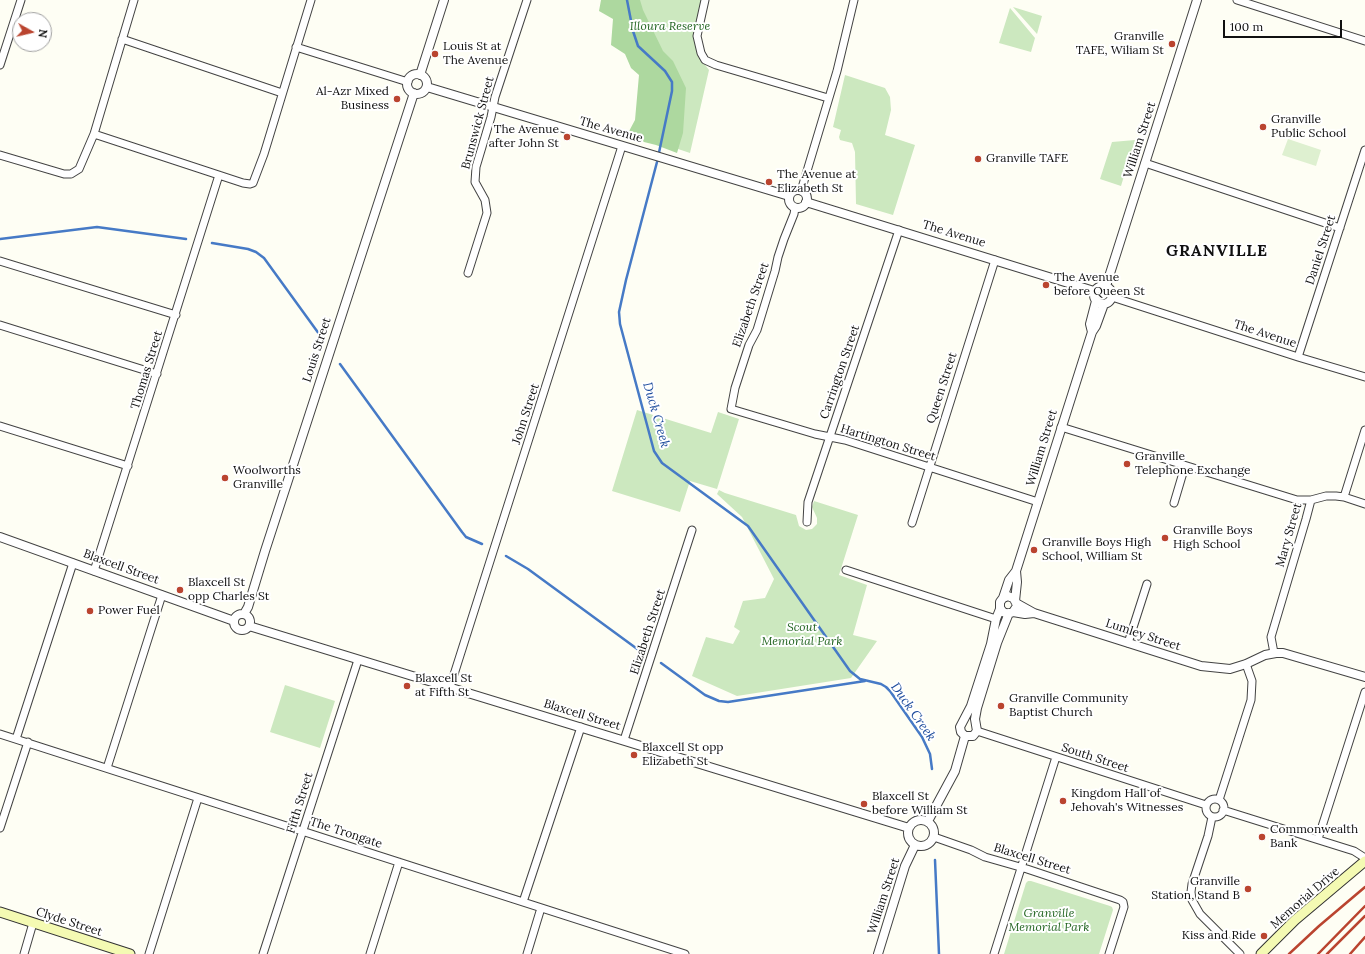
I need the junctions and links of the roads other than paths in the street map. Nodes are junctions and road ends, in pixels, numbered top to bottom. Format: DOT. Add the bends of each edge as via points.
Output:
graph roads {
  1 [pos="20,0"];
  2 [pos="134,0"];
  3 [pos="309,0"];
  4 [pos="444,0"];
  5 [pos="527,0"];
  6 [pos="705,0"];
  7 [pos="854,0"];
  8 [pos="1197,0"];
  9 [pos="1237,0"];
  10 [pos="122,39"];
  11 [pos="1365,41"];
  12 [pos="296,47"];
  13 [pos="0,65"];
  14 [pos="420,75"];
  15 [pos="408,82"];
  16 [pos="426,87"];
  17 [pos="282,93"];
  18 [pos="414,94"];
  19 [pos="828,98"];
  20 [pos="493,108"];
  21 [pos="94,134"];
  22 [pos="622,146"];
  23 [pos="1365,150"];
  24 [pos="0,154"];
  25 [pos="1145,163"];
  26 [pos="219,175"];
  27 [pos="800,191"];
  28 [pos="789,196"];
  29 [pos="806,202"];
  30 [pos="795,208"];
  31 [pos="1340,228"];
  32 [pos="899,230"];
  33 [pos="995,260"];
  34 [pos="0,261"];
  35 [pos="468,272"];
  36 [pos="1106,286"];
  37 [pos="1094,291"];
  38 [pos="1112,297"];
  39 [pos="1096,301"];
  40 [pos="1104,304"];
  41 [pos="176,315"];
  42 [pos="0,325"];
  43 [pos="1092,332"];
  44 [pos="1298,357"];
  45 [pos="157,374"];
  46 [pos="1365,377"];
  47 [pos="731,409"];
  48 [pos="0,426"];
  49 [pos="1061,427"];
  50 [pos="1365,430"];
  51 [pos="829,436"];
  52 [pos="128,466"];
  53 [pos="1185,466"];
  54 [pos="929,467"];
  55 [pos="1344,497"];
  56 [pos="1311,500"];
  57 [pos="1038,502"];
  58 [pos="1174,503"];
  59 [pos="1365,504"];
  60 [pos="807,522"];
  61 [pos="912,523"];
  62 [pos="692,530"];
  63 [pos="0,537"];
  64 [pos="73,563"];
  65 [pos="846,570"];
  66 [pos="94,571"];
  67 [pos="1016,572"];
  68 [pos="1147,584"];
  69 [pos="162,595"];
  70 [pos="1003,598"];
  71 [pos="1016,602"];
  72 [pos="1000,608"];
  73 [pos="1011,613"];
  74 [pos="1034,613"];
  75 [pos="244,614"];
  76 [pos="996,619"];
  77 [pos="234,621"];
  78 [pos="249,626"];
  79 [pos="1128,643"];
  80 [pos="1274,653"];
  81 [pos="358,660"];
  82 [pos="1246,664"];
  83 [pos="1365,677"];
  84 [pos="450,687"];
  85 [pos="1365,692"];
  86 [pos="963,722"];
  87 [pos="581,727"];
  88 [pos="976,727"];
  89 [pos="0,734"];
  90 [pos="965,736"];
  91 [pos="16,739"];
  92 [pos="624,740"];
  93 [pos="28,742"];
  94 [pos="1056,757"];
  95 [pos="107,768"];
  96 [pos="198,798"];
  97 [pos="1218,800"];
  98 [pos="1206,805"];
  99 [pos="1223,810"];
  100 [pos="1212,817"];
  101 [pos="928,821"];
  102 [pos="0,828"];
  103 [pos="909,828"];
  104 [pos="303,831"];
  105 [pos="934,838"];
  106 [pos="1318,840"];
  107 [pos="915,845"];
  108 [pos="1365,858"];
  109 [pos="1365,861"];
  110 [pos="399,862"];
  111 [pos="1021,867"];
  112 [pos="523,902"];
  113 [pos="541,908"];
  114 [pos="0,912"];
  115 [pos="34,923"];
  116 [pos="24,954"];
  117 [pos="130,954"];
  118 [pos="149,954"];
  119 [pos="263,954"];
  120 [pos="370,954"];
  121 [pos="527,954"];
  122 [pos="685,954"];
  123 [pos="878,954"];
  124 [pos="994,954"];
  125 [pos="1109,954"];
  126 [pos="1240,954"];
  127 [pos="1261,954"];
  1 -- 13 [label="street"];
  2 -- 10 [label="street"];
  3 -- 12 [label="street"];
  4 -- 14 [label="street"];
  5 -- 20 [label="street, Brunswick Street"];
  6 -- 19 [label="street" via="697,36 705,60"];
  7 -- 19 [label="street"];
  8 -- 25 [label="street, William Street"];
  9 -- 11 [label="street"];
  10 -- 17 [label="street"];
  10 -- 21 [label="street"];
  12 -- 15 [label="street"];
  12 -- 17 [label="street"];
  14 -- 15 [label="street" via="411,76"];
  14 -- 16 [label="street" via="425,78"];
  15 -- 18 [label="street" via="409,90"];
  16 -- 18 [label="street" via="420,94"];
  16 -- 20 [label="street, The Avenue"];
  17 -- 26 [label="street" via="253,183 248,184"];
  18 -- 75 [label="street, Louis Street"];
  19 -- 27 [label="street"];
  20 -- 22 [label="street, The Avenue"];
  20 -- 35 [label="street, Brunswick Street" via="476,167 475,182 485,200 487,213"];
  21 -- 24 [label="street" via="80,169 71,174"];
  21 -- 26 [label="street"];
  22 -- 28 [label="street, The Avenue"];
  22 -- 84 [label="street, John Street"];
  23 -- 31 [label="street, Daniel Street"];
  25 -- 31 [label="street"];
  25 -- 36 [label="street, William Street"];
  26 -- 41 [label="street, Thomas Street"];
  27 -- 28 [label="street" via="795,191"];
  27 -- 29 [label="street" via="805,194"];
  28 -- 30 [label="street" via="790,205"];
  29 -- 30 [label="street" via="800,208"];
  29 -- 32 [label="street, The Avenue"];
  30 -- 47 [label="street, Elizabeth Street" via="757,330 748,345"];
  31 -- 44 [label="street, Daniel Street"];
  32 -- 33 [label="street, The Avenue"];
  32 -- 51 [label="street, Carrington Street"];
  33 -- 37 [label="street, The Avenue"];
  33 -- 54 [label="street, Queen Street"];
  34 -- 41 [label="street"];
  36 -- 37 [label="street" via="1100,286"];
  36 -- 38 [label="street"];
  37 -- 39 [label="street"];
  38 -- 40 [label="street"];
  38 -- 44 [label="street, The Avenue"];
  39 -- 40 [label="street"];
  39 -- 43 [label="street, William Street" via="1090,324"];
  40 -- 43 [label="street, William Street"];
  41 -- 45 [label="street, Thomas Street"];
  42 -- 45 [label="street"];
  43 -- 49 [label="street, William Street"];
  44 -- 46 [label="street, The Avenue"];
  45 -- 52 [label="street, Thomas Street"];
  47 -- 51 [label="street, Hartington Street"];
  48 -- 52 [label="street"];
  49 -- 53 [label="street"];
  49 -- 57 [label="street, William Street"];
  50 -- 55 [label="street"];
  51 -- 54 [label="street, Hartington Street"];
  51 -- 60 [label="street, Carrington Street" via="808,502"];
  52 -- 66 [label="street, Thomas Street"];
  53 -- 56 [label="street" via="1297,500"];
  53 -- 58 [label="street"];
  54 -- 57 [label="street, Hartington Street"];
  54 -- 61 [label="street, Queen Street"];
  55 -- 56 [label="street, Mary Street" via="1326,496"];
  55 -- 59 [label="street, Mary Street"];
  56 -- 80 [label="street, Mary Street" via="1271,637"];
  57 -- 67 [label="street, William Street"];
  62 -- 92 [label="street, Elizabeth Street"];
  63 -- 64 [label="street, Blaxcell Street"];
  64 -- 66 [label="street, Blaxcell Street"];
  64 -- 91 [label="street"];
  65 -- 76 [label="street"];
  66 -- 69 [label="street, Blaxcell Street"];
  67 -- 70 [label="street, William Street" via="1009,580"];
  67 -- 71 [label="street, William Street"];
  68 -- 79 [label="street"];
  69 -- 77 [label="street, Blaxcell Street"];
  69 -- 95 [label="street"];
  70 -- 71 [label="street" via="1011,597"];
  70 -- 72 [label="street"];
  71 -- 73 [label="street" via="1016,609"];
  71 -- 74 [label="street, Lumley Street"];
  72 -- 73 [label="street" via="1003,612"];
  72 -- 76 [label="street"];
  73 -- 74 [label="street, Lumley Street"];
  73 -- 88 [label="street" via="997,642 977,708"];
  74 -- 79 [label="street, Lumley Street"];
  75 -- 77 [label="street" via="239,615"];
  75 -- 78 [label="street" via="249,619"];
  76 -- 86 [label="street" via="975,695"];
  77 -- 78 [label="street" via="240,630"];
  78 -- 81 [label="street, Blaxcell Street"];
  79 -- 82 [label="street, Lumley Street" via="1206,667 1230,669"];
  80 -- 82 [label="street, Lumley Street"];
  80 -- 83 [label="street" via="1287,654"];
  81 -- 84 [label="street, Blaxcell Street"];
  81 -- 104 [label="street, Fifth Street"];
  82 -- 97 [label="street" via="1252,681 1251,700"];
  84 -- 87 [label="street, Blaxcell Street"];
  85 -- 106 [label="street"];
  86 -- 88 [label="street" via="971,720"];
  86 -- 90 [label="street" via="960,730"];
  87 -- 92 [label="street, Blaxcell Street"];
  87 -- 112 [label="street"];
  88 -- 90 [label="street" via="971,737"];
  88 -- 94 [label="street, South Street"];
  89 -- 91 [label="street, The Trongate"];
  90 -- 101 [label="street" via="955,771"];
  91 -- 93 [label="street, The Trongate"];
  92 -- 103 [label="street, Blaxcell Street"];
  93 -- 95 [label="street, The Trongate"];
  93 -- 102 [label="street"];
  94 -- 98 [label="street, South Street"];
  94 -- 111 [label="street"];
  95 -- 96 [label="street, The Trongate"];
  96 -- 104 [label="street, The Trongate"];
  96 -- 118 [label="street"];
  97 -- 98 [label="street" via="1213,799"];
  97 -- 99 [label="street" via="1223,804"];
  98 -- 100 [label="street" via="1207,813"];
  99 -- 100 [label="street" via="1219,816"];
  99 -- 106 [label="street"];
  100 -- 126 [label="street" via="1192,884 1192,900 1200,914"];
  101 -- 103 [label="street" via="916,821"];
  101 -- 105 [label="street" via="933,827"];
  103 -- 107 [label="street" via="909,838"];
  104 -- 110 [label="street, The Trongate"];
  104 -- 119 [label="street, Fifth Street"];
  105 -- 107 [label="street" via="926,846"];
  105 -- 111 [label="street, Blaxcell Street"];
  106 -- 108 [label="street" via="1354,851"];
  107 -- 123 [label="street, William Street" via="905,866"];
  109 -- 127 [label="main road, Memorial Drive" via="1295,920"];
  110 -- 112 [label="street, The Trongate"];
  110 -- 120 [label="street"];
  111 -- 124 [label="street"];
  111 -- 125 [label="street, Blaxcell Street" via="1123,902 1124,907"];
  112 -- 113 [label="street, The Trongate"];
  113 -- 121 [label="street"];
  113 -- 122 [label="street, The Trongate"];
  114 -- 115 [label="main road, Clyde Street"];
  115 -- 116 [label="street"];
  115 -- 117 [label="main road, Clyde Street"];
}
